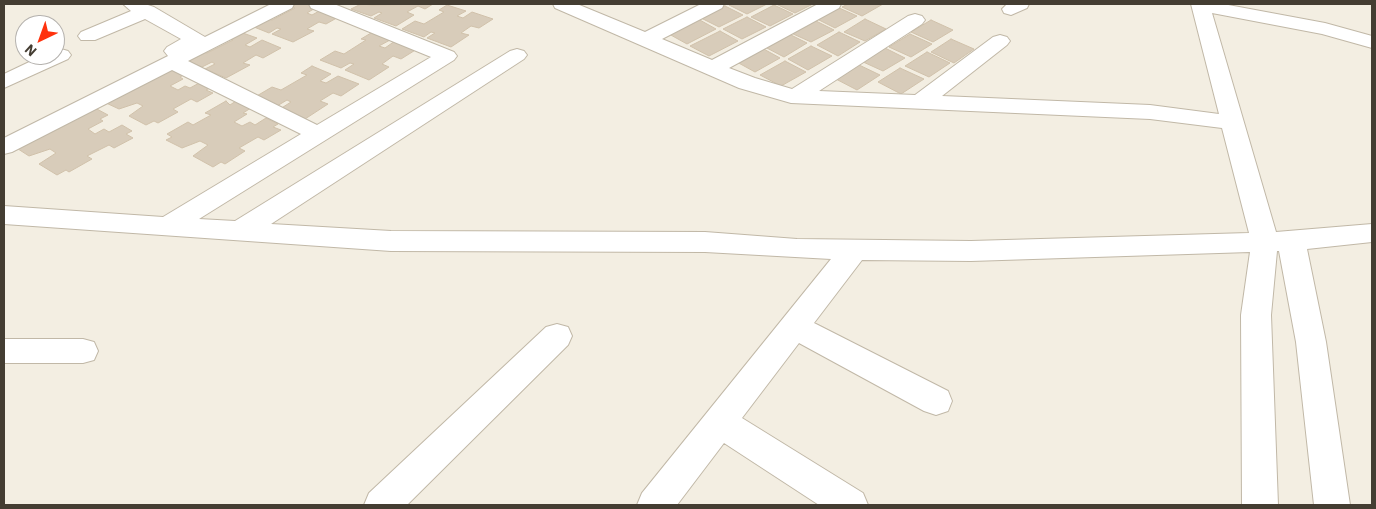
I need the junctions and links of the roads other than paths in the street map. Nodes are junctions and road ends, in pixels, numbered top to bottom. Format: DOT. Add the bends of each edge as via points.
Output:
graph roads {
  1 [pos="285,4"];
  2 [pos="318,4"];
  3 [pos="715,4"];
  4 [pos="832,4"];
  5 [pos="1200,4"];
  6 [pos="568,5"];
  7 [pos="139,7"];
  8 [pos="915,20"];
  9 [pos="88,36"];
  10 [pos="646,40"];
  11 [pos="1000,40"];
  12 [pos="1372,42"];
  13 [pos="517,55"];
  14 [pos="171,61"];
  15 [pos="40,65"];
  16 [pos="712,68"];
  17 [pos="4,82"];
  18 [pos="796,96"];
  19 [pos="920,102"];
  20 [pos="1232,122"];
  21 [pos="318,134"];
  22 [pos="4,137"];
  23 [pos="4,147"];
  24 [pos="4,215"];
  25 [pos="169,225"];
  26 [pos="241,230"];
  27 [pos="1372,232"];
  28 [pos="1278,241"];
  29 [pos="854,250"];
  30 [pos="794,327"];
  31 [pos="557,336"];
  32 [pos="4,351"];
  33 [pos="83,351"];
  34 [pos="936,401"];
  35 [pos="720,422"];
  36 [pos="382,505"];
  37 [pos="655,505"];
  38 [pos="850,505"];
  39 [pos="1260,505"];
  40 [pos="1332,505"];
  1 -- 14 [label="street"];
  2 -- 21 [label="street" via="447,56"];
  3 -- 10 [label="street"];
  4 -- 16 [label="street"];
  5 -- 12 [label="street" via="1315,26"];
  5 -- 20 [label="street"];
  6 -- 10 [label="street"];
  7 -- 9 [label="street"];
  7 -- 22 [label="street" via="196,39"];
  8 -- 18 [label="street"];
  10 -- 16 [label="street"];
  11 -- 19 [label="street"];
  13 -- 26 [label="street"];
  14 -- 21 [label="street"];
  14 -- 23 [label="street"];
  15 -- 17 [label="street"];
  16 -- 18 [label="street" via="747,83"];
  18 -- 19 [label="street"];
  19 -- 20 [label="street" via="1150,112"];
  20 -- 28 [label="street"];
  21 -- 25 [label="street"];
  24 -- 25 [label="street"];
  25 -- 26 [label="street"];
  26 -- 29 [label="street" via="391,241 705,242"];
  27 -- 28 [label="street"];
  28 -- 29 [label="street" via="971,251"];
  28 -- 39 [label="street" via="1256,316"];
  28 -- 40 [label="street" via="1311,342"];
  29 -- 30 [label="street"];
  30 -- 34 [label="street"];
  30 -- 35 [label="street"];
  31 -- 36 [label="street"];
  32 -- 33 [label="street"];
  35 -- 37 [label="street"];
  35 -- 38 [label="street"];
}
